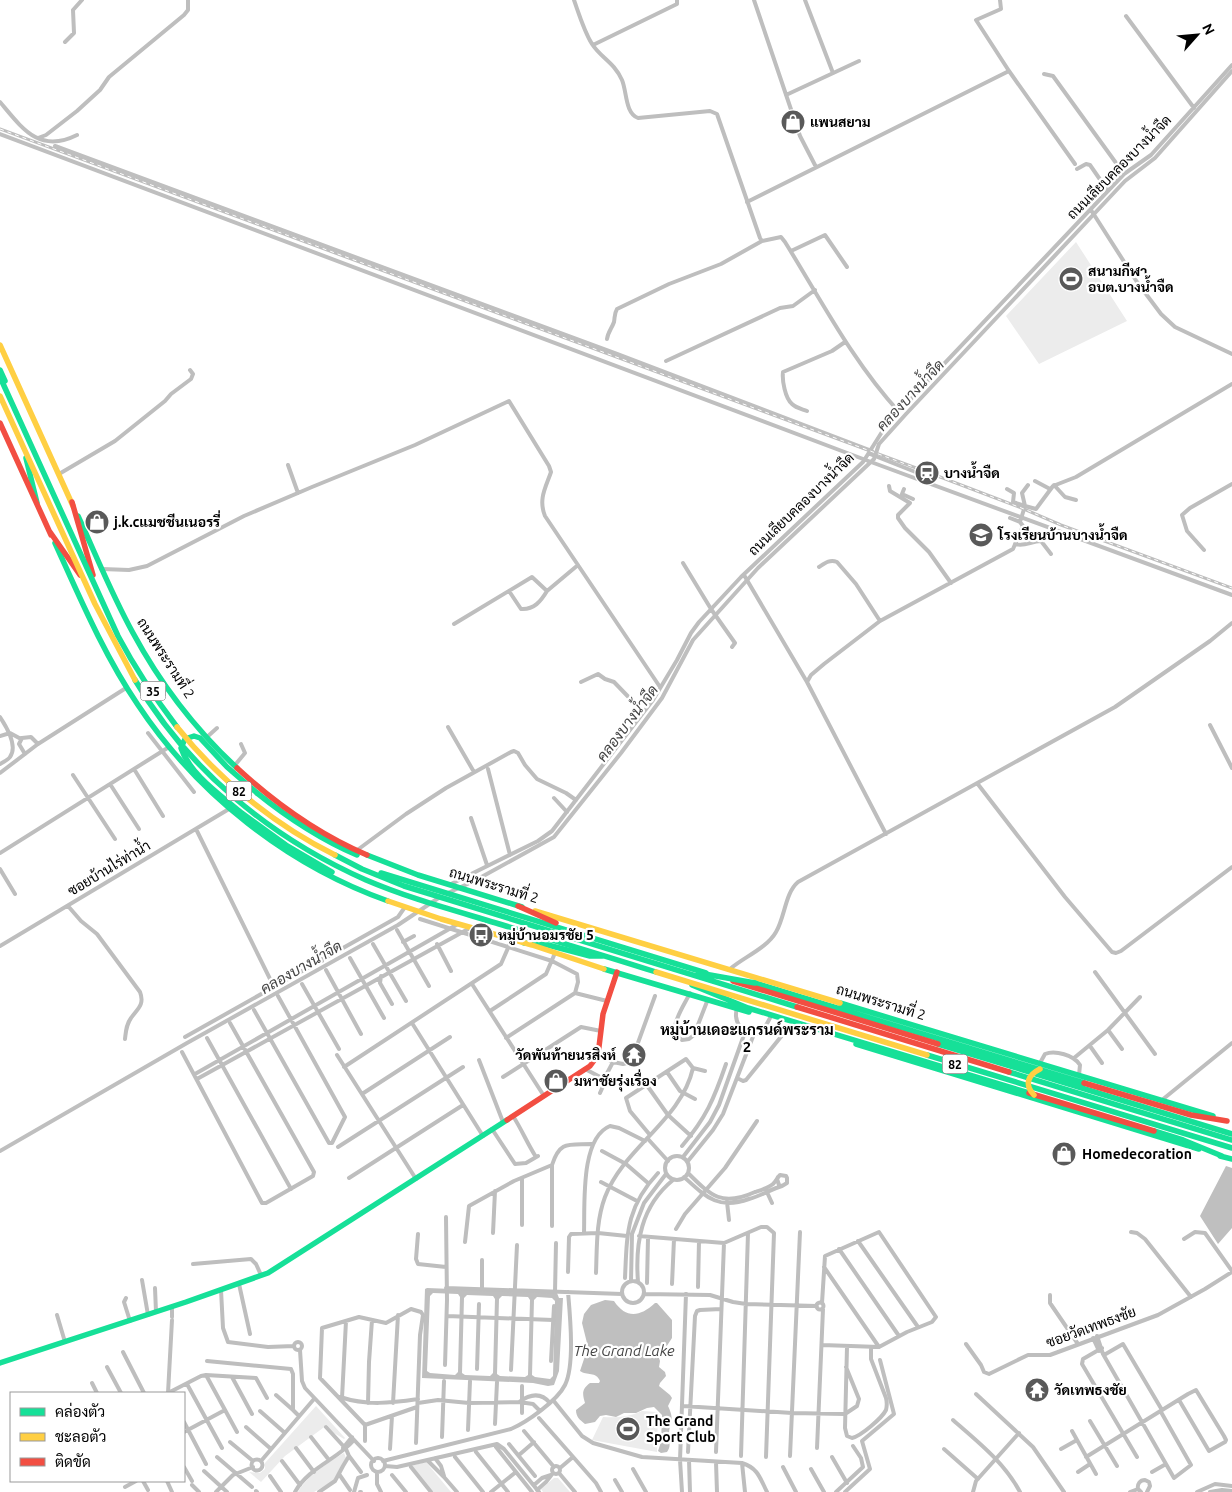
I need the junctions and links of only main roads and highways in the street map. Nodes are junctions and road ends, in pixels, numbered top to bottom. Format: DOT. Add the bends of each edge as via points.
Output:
graph roads {
  1 [pos="0,345"];
  2 [pos="0,370"];
  3 [pos="0,377"];
  4 [pos="0,398"];
  5 [pos="0,423"];
  6 [pos="26,455"];
  7 [pos="72,502"];
  8 [pos="37,504"];
  9 [pos="50,532"];
  10 [pos="93,575"];
  11 [pos="83,580"];
  12 [pos="392,866"];
  13 [pos="378,897"];
  14 [pos="518,906"];
  15 [pos="524,942"];
  16 [pos="605,942"];
  17 [pos="605,955"];
  18 [pos="682,971"];
  19 [pos="617,972"];
  20 [pos="679,979"];
  21 [pos="1040,1066"];
  22 [pos="1034,1095"];
  23 [pos="1190,1115"];
  24 [pos="1229,1122"];
  25 [pos="1223,1131"];
  26 [pos="1232,1134"];
  27 [pos="1183,1140"];
  28 [pos="1232,1140"];
  29 [pos="1219,1143"];
  30 [pos="1232,1148"];
  31 [pos="1222,1156"];
  32 [pos="1232,1159"];
  33 [pos="0,1363"];
  1 -- 7 [label="main road, ถนนพระรามที่ 2 / 35"];
  2 -- 10 [label="main road, ถนนพระรามที่ 2 / 35"];
  3 -- 18 [label="main road, 82, bridge" via="135,666 189,741 240,792 294,834 366,872"];
  4 -- 6 [label="main road, 35"];
  4 -- 20 [label="main road, 82, bridge" via="129,672 176,739 240,804 310,853 386,889"];
  5 -- 8 [label="main road, 35"];
  6 -- 8 [label="main road"];
  6 -- 11 [label="main road, 35"];
  7 -- 10 [label="main road"];
  7 -- 12 [label="main road, ถนนพระรามที่ 2 / 35" via="142,649 207,737 281,806 356,851"];
  8 -- 9 [label="main road, 35"];
  9 -- 11 [label="main road"];
  9 -- 13 [label="main road, 35" via="95,632 126,688 152,725 205,787 251,827 303,861"];
  10 -- 16 [label="main road, ถนนพระรามที่ 2 / 35" via="130,652 184,733 228,778 280,822 328,850 374,871"];
  11 -- 17 [label="main road, 35, bridge" via="118,655 149,705 180,746 224,790 274,830 327,863 396,892"];
  12 -- 13 [label="main road, bridge" via="360,857 292,820 257,794 200,738 185,739 180,748 183,756 239,811 297,852"];
  12 -- 14 [label="main road, ถนนพระรามที่ 2 / 35"];
  13 -- 15 [label="main road, 35"];
  14 -- 16 [label="main road"];
  14 -- 21 [label="main road, ถนนพระรามที่ 2 / 35"];
  15 -- 17 [label="main road" via="590,956"];
  15 -- 19 [label="main road, 35"];
  16 -- 25 [label="main road, ถนนพระรามที่ 2 / 35"];
  17 -- 29 [label="main road, 35"];
  18 -- 21 [label="main road, bridge" via="756,983"];
  18 -- 28 [label="main road, 82, bridge"];
  19 -- 31 [label="main road, 35"];
  19 -- 33 [label="main road" via="606,1001 598,1054 585,1069 283,1264 239,1284"];
  20 -- 22 [label="main road, bridge" via="748,1008"];
  20 -- 30 [label="main road, 82, bridge"];
  21 -- 22 [label="main road, bridge" via="1028,1080 1028,1088"];
  21 -- 23 [label="main road"];
  21 -- 24 [label="main road, ถนนพระรามที่ 2 / 35"];
  22 -- 27 [label="main road"];
  23 -- 24 [label="main road"];
  23 -- 25 [label="main road"];
  25 -- 26 [label="main road, ถนนพระรามที่ 2 / 35"];
  27 -- 29 [label="main road"];
  27 -- 31 [label="main road"];
  29 -- 30 [label="main road, 35"];
  31 -- 32 [label="main road, 35"];
}
